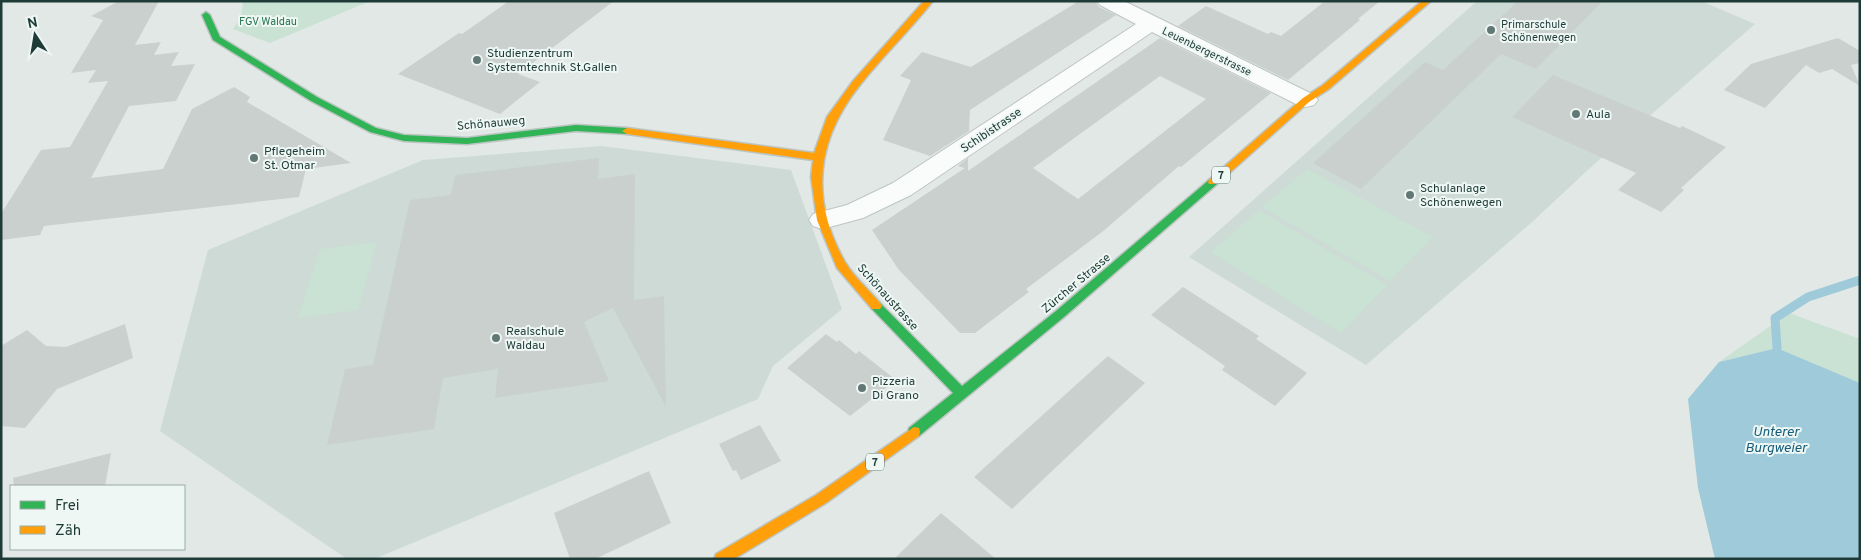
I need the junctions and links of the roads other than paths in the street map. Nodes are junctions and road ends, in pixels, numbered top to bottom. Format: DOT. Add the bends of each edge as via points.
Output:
graph roads {
  1 [pos="929,1"];
  2 [pos="1107,1"];
  3 [pos="1427,1"];
  4 [pos="206,15"];
  5 [pos="1151,23"];
  6 [pos="1306,100"];
  7 [pos="818,157"];
  8 [pos="822,220"];
  9 [pos="962,394"];
  10 [pos="721,559"];
  1 -- 7 [label="street, Schönaustrasse" via="851,90 832,117"];
  2 -- 5 [label="street, Leuenbergerstrasse"];
  3 -- 6 [label="street, Zürcher Strasse / 7" via="1326,88"];
  4 -- 7 [label="street, Schönauweg" via="216,38 247,59 373,130 404,138 467,140 576,128 612,129"];
  5 -- 6 [label="street, Leuenbergerstrasse"];
  5 -- 8 [label="street, Schibistrasse" via="902,189 854,212"];
  6 -- 9 [label="street, Zürcher Strasse / 7" via="1138,249"];
  7 -- 8 [label="street, Schönaustrasse" via="816,176"];
  8 -- 9 [label="street, Schönaustrasse" via="841,264 860,290"];
  9 -- 10 [label="street, Zürcher Strasse / 7" via="886,454 783,524"];
}
